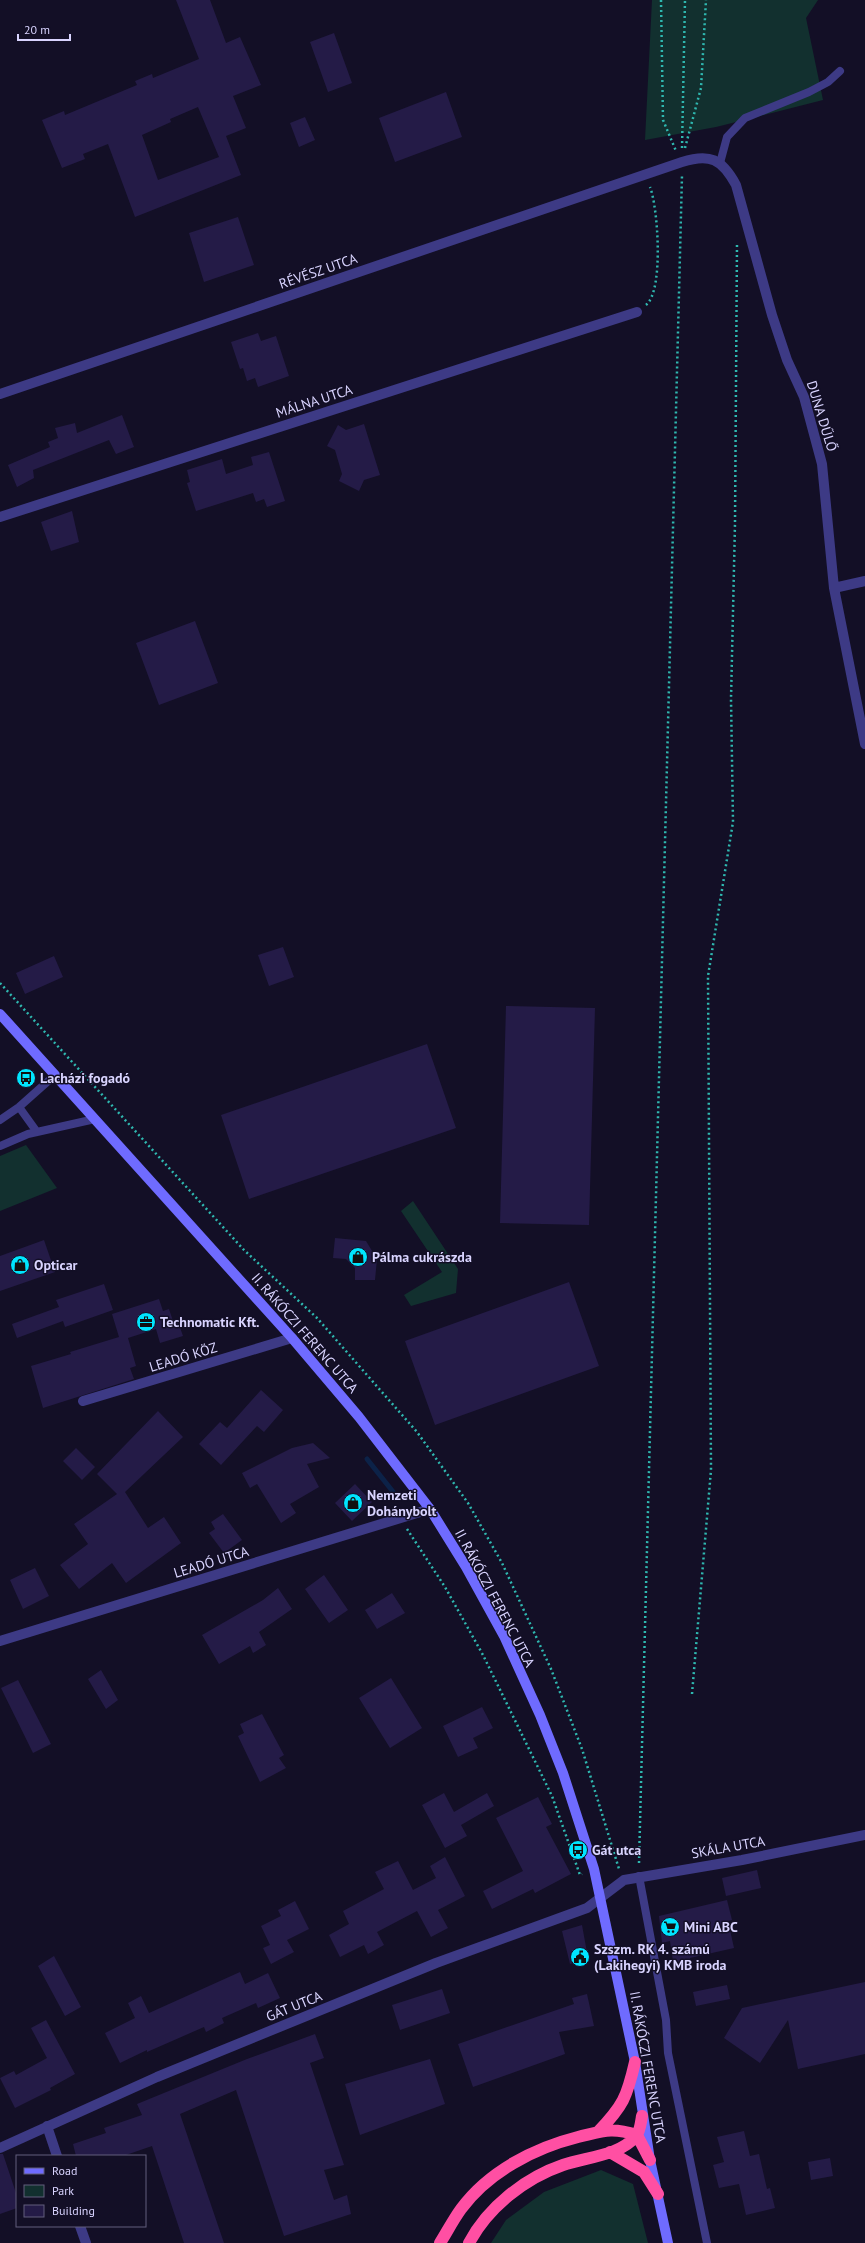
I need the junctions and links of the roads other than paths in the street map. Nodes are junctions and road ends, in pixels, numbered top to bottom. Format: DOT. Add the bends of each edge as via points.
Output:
graph roads {
  1 [pos="840,71"];
  2 [pos="720,163"];
  3 [pos="637,312"];
  4 [pos="0,394"];
  5 [pos="0,517"];
  6 [pos="865,581"];
  7 [pos="834,588"];
  8 [pos="865,744"];
  9 [pos="0,1014"];
  10 [pos="54,1075"];
  11 [pos="19,1107"];
  12 [pos="95,1119"];
  13 [pos="0,1120"];
  14 [pos="37,1132"];
  15 [pos="0,1146"];
  16 [pos="292,1338"];
  17 [pos="83,1401"];
  18 [pos="430,1510"];
  19 [pos="0,1640"];
  20 [pos="865,1836"];
  21 [pos="639,1876"];
  22 [pos="601,1897"];
  23 [pos="635,2062"];
  24 [pos="642,2116"];
  25 [pos="47,2126"];
  26 [pos="598,2132"];
  27 [pos="637,2136"];
  28 [pos="0,2148"];
  29 [pos="610,2152"];
  30 [pos="57,2155"];
  31 [pos="650,2160"];
  32 [pos="658,2194"];
  33 [pos="80,2227"];
  34 [pos="86,2243"];
  35 [pos="440,2243"];
  36 [pos="469,2243"];
  37 [pos="668,2243"];
  38 [pos="707,2243"];
  1 -- 2 [label="lane" via="828,82 809,92 745,118 727,137"];
  2 -- 4 [label="street, RÉVÉSZ UTCA" via="711,158 698,157 682,162"];
  2 -- 7 [label="street, DUNA DŰLŐ" via="736,185 772,315 787,360 804,397 812,426 822,464"];
  3 -- 5 [label="street, MÁLNA UTCA"];
  6 -- 7 [label="street"];
  7 -- 8 [label="street, DUNA DŰLŐ"];
  9 -- 10 [label="main road, II. RÁKÓCZI FERENC UTCA"];
  10 -- 11 [label="lane"];
  10 -- 12 [label="main road, II. RÁKÓCZI FERENC UTCA"];
  11 -- 13 [label="lane"];
  11 -- 14 [label="lane"];
  12 -- 14 [label="lane"];
  12 -- 16 [label="main road, II. RÁKÓCZI FERENC UTCA"];
  14 -- 15 [label="lane"];
  16 -- 17 [label="street, LEADÓ KÖZ"];
  16 -- 18 [label="main road, II. RÁKÓCZI FERENC UTCA" via="360,1417"];
  18 -- 19 [label="street, LEADÓ UTCA"];
  18 -- 22 [label="main road, II. RÁKÓCZI FERENC UTCA" via="466,1567 504,1636 540,1715 563,1773"];
  20 -- 21 [label="street, SKÁLA UTCA" via="742,1860"];
  21 -- 22 [label="street, SKÁLA UTCA" via="624,1880"];
  21 -- 38 [label="lane" via="666,2020 668,2053"];
  22 -- 23 [label="main road, II. RÁKÓCZI FERENC UTCA"];
  22 -- 25 [label="street, GÁT UTCA" via="587,1908 436,1964 157,2077"];
  23 -- 24 [label="main road, II. RÁKÓCZI FERENC UTCA"];
  23 -- 26 [label="highway" via="629,2092 616,2113"];
  24 -- 27 [label="highway"];
  24 -- 31 [label="main road, II. RÁKÓCZI FERENC UTCA"];
  25 -- 28 [label="street, GÁT UTCA"];
  25 -- 30 [label="street"];
  26 -- 27 [label="highway" via="618,2129"];
  26 -- 35 [label="highway" via="561,2142 531,2154 498,2173 461,2209"];
  27 -- 29 [label="highway" via="623,2147"];
  27 -- 31 [label="highway"];
  29 -- 32 [label="highway" via="644,2172"];
  29 -- 36 [label="highway" via="562,2165 527,2183 500,2202"];
  31 -- 32 [label="main road, II. RÁKÓCZI FERENC UTCA"];
  32 -- 37 [label="main road, II. RÁKÓCZI FERENC UTCA"];
  33 -- 34 [label="street"];
}
